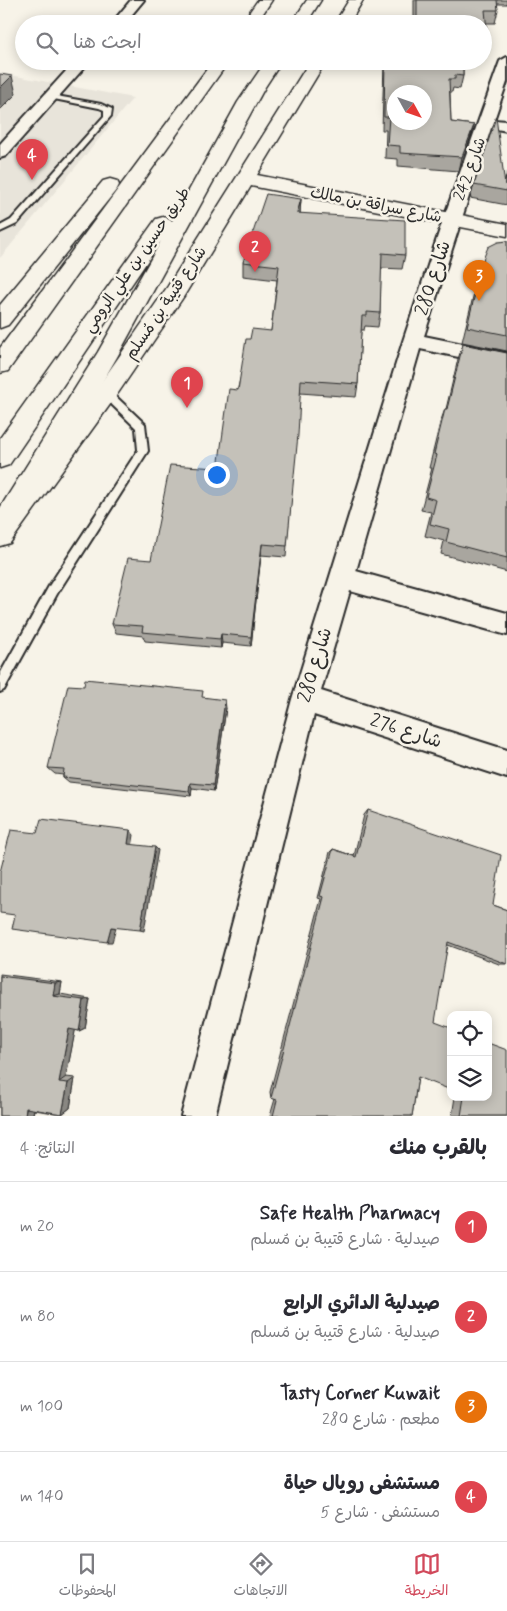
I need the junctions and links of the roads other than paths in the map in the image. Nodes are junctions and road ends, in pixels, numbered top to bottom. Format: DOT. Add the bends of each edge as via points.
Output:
graph roads {
  1 [pos="138,0"];
  2 [pos="265,0"];
  3 [pos="314,0"];
  4 [pos="356,0"];
  5 [pos="125,15"];
  6 [pos="254,15"];
  7 [pos="304,15"];
  8 [pos="347,15"];
  9 [pos="507,61"];
  10 [pos="75,70"];
  11 [pos="213,70"];
  12 [pos="214,70"];
  13 [pos="268,70"];
  14 [pos="313,70"];
  15 [pos="257,87"];
  16 [pos="51,97"];
  17 [pos="486,122"];
  18 [pos="507,126"];
  19 [pos="0,152"];
  20 [pos="246,179"];
  21 [pos="452,220"];
  22 [pos="0,229"];
  23 [pos="507,230"];
  24 [pos="0,319"];
  25 [pos="413,341"];
  26 [pos="507,360"];
  27 [pos="0,365"];
  28 [pos="106,393"];
  29 [pos="0,458"];
  30 [pos="0,531"];
  31 [pos="0,535"];
  32 [pos="341,578"];
  33 [pos="507,624"];
  34 [pos="0,686"];
  35 [pos="305,699"];
  36 [pos="507,764"];
  37 [pos="198,1116"];
  1 -- 5 [label="street"];
  2 -- 6 [label="main road"];
  3 -- 7 [label="main road"];
  4 -- 8 [label="main road"];
  9 -- 17 [label="street, شارع 242"];
  10 -- 16 [label="street"];
  11 -- 24 [label="main road" via="132,158"];
  12 -- 27 [label="main road"];
  13 -- 15 [label="main road, طريق حسين بن علي الرومي"];
  14 -- 20 [label="main road, شارع قتيبة بن مُسلم"];
  15 -- 29 [label="main road, طريق حسين بن علي الرومي"];
  15 -- 30 [label="main road" via="106,357"];
  16 -- 19 [label="street"];
  16 -- 22 [label="lane" via="101,106 108,109 107,116 14,222"];
  17 -- 18 [label="street"];
  17 -- 21 [label="street, شارع 242"];
  20 -- 21 [label="main road, شارع سراقة بن مالك"];
  20 -- 28 [label="main road, شارع قتيبة بن مُسلم" via="176,291"];
  21 -- 23 [label="main road, شارع سراقة بن مالك"];
  21 -- 25 [label="street, شارع 280"];
  25 -- 26 [label="street"];
  25 -- 32 [label="street, شارع 280"];
  28 -- 31 [label="main road, شارع قتيبة بن مُسلم"];
  28 -- 34 [label="lane" via="141,427 143,451 53,590"];
  32 -- 33 [label="street"];
  32 -- 35 [label="street, شارع 280"];
  35 -- 36 [label="street, شارع 276"];
  35 -- 37 [label="street, شارع 280"];
}
